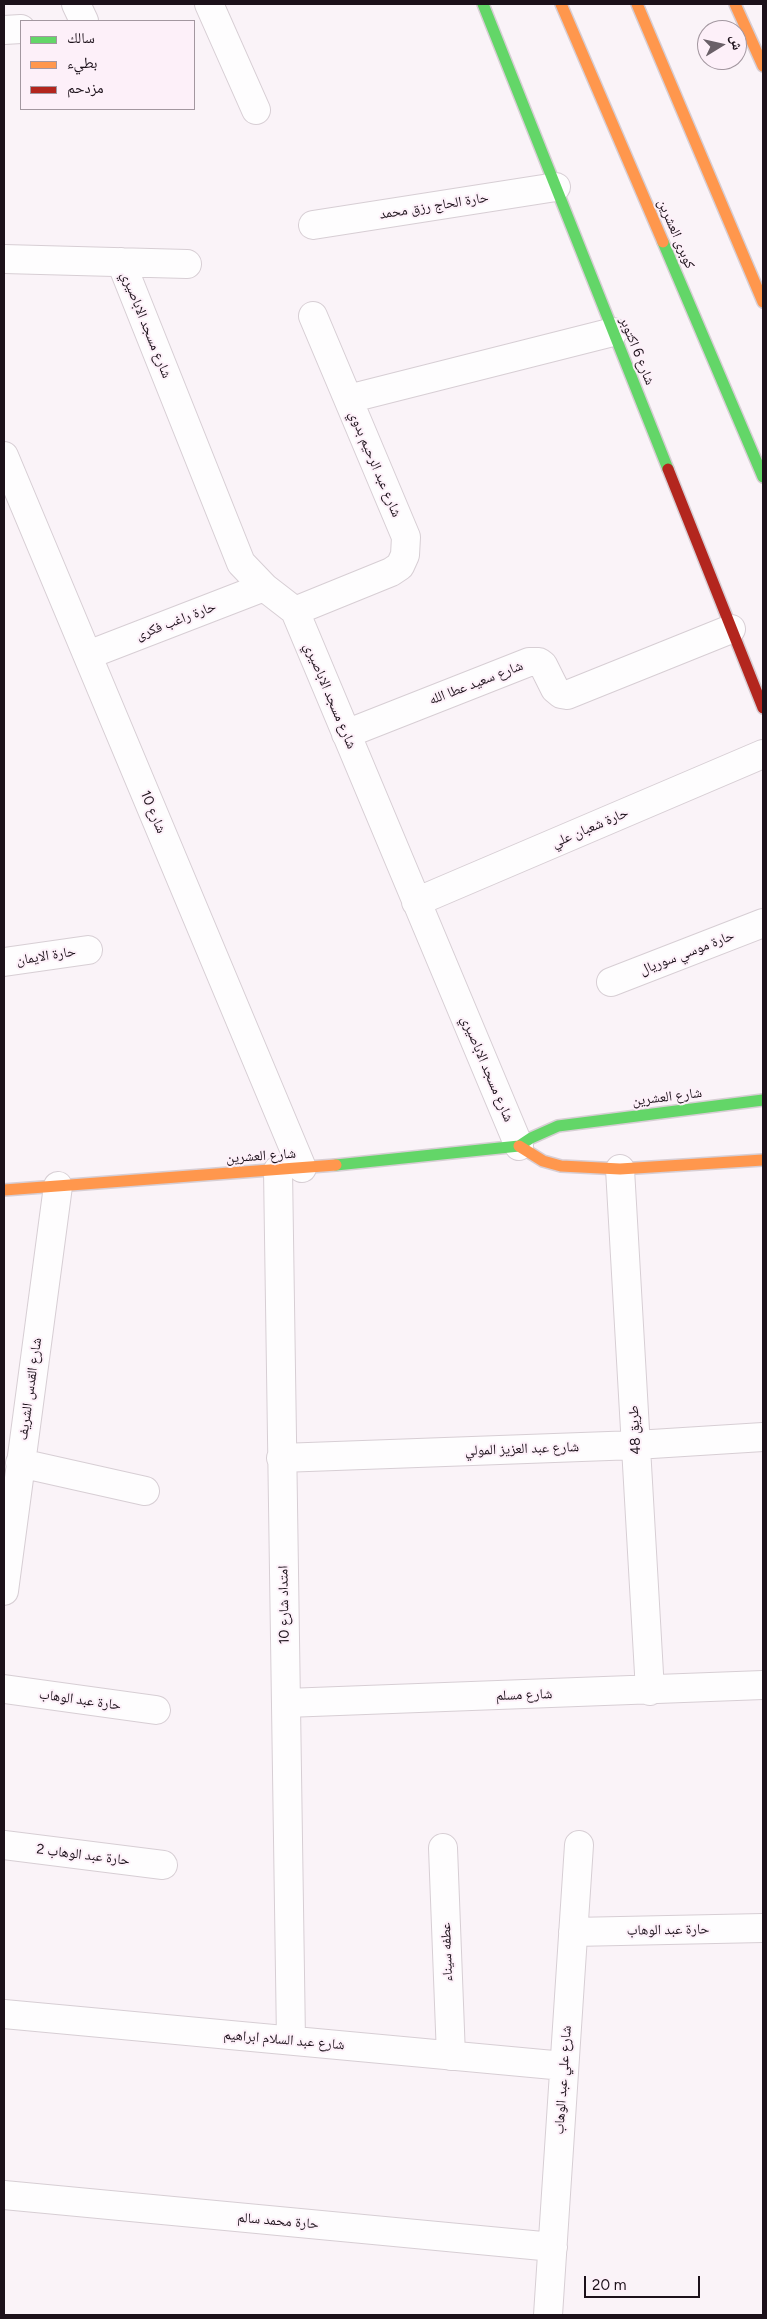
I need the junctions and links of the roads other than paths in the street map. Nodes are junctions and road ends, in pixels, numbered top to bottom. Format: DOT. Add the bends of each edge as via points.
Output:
graph roads {
  1 [pos="76,4"];
  2 [pos="483,4"];
  3 [pos="561,4"];
  4 [pos="637,4"];
  5 [pos="735,4"];
  6 [pos="207,17"];
  7 [pos="84,20"];
  8 [pos="20,29"];
  9 [pos="4,30"];
  10 [pos="763,66"];
  11 [pos="256,110"];
  12 [pos="556,187"];
  13 [pos="313,224"];
  14 [pos="4,260"];
  15 [pos="121,262"];
  16 [pos="187,264"];
  17 [pos="763,302"];
  18 [pos="313,316"];
  19 [pos="613,332"];
  20 [pos="348,399"];
  21 [pos="4,456"];
  22 [pos="763,477"];
  23 [pos="264,587"];
  24 [pos="295,611"];
  25 [pos="731,629"];
  26 [pos="88,655"];
  27 [pos="763,708"];
  28 [pos="346,734"];
  29 [pos="763,754"];
  30 [pos="416,902"];
  31 [pos="763,923"];
  32 [pos="88,950"];
  33 [pos="4,962"];
  34 [pos="611,982"];
  35 [pos="763,1100"];
  36 [pos="519,1146"];
  37 [pos="763,1160"];
  38 [pos="290,1169"];
  39 [pos="620,1169"];
  40 [pos="58,1186"];
  41 [pos="4,1190"];
  42 [pos="14,1429"];
  43 [pos="763,1437"];
  44 [pos="636,1445"];
  45 [pos="281,1458"];
  46 [pos="20,1463"];
  47 [pos="145,1491"];
  48 [pos="4,1591"];
  49 [pos="763,1685"];
  50 [pos="4,1689"];
  51 [pos="650,1691"];
  52 [pos="286,1703"];
  53 [pos="156,1710"];
  54 [pos="4,1845"];
  55 [pos="579,1845"];
  56 [pos="443,1848"];
  57 [pos="163,1865"];
  58 [pos="763,1928"];
  59 [pos="573,1932"];
  60 [pos="4,2014"];
  61 [pos="291,2040"];
  62 [pos="451,2056"];
  63 [pos="564,2066"];
  64 [pos="4,2195"];
  65 [pos="553,2247"];
  66 [pos="548,2315"];
  1 -- 7 [label="street"];
  2 -- 12 [label="main road, شارع 6 اكتوبر"];
  3 -- 22 [label="main road, كوبرى العشرين"];
  4 -- 17 [label="main road"];
  5 -- 10 [label="main road"];
  6 -- 11 [label="street"];
  8 -- 9 [label="street"];
  12 -- 13 [label="street, حارة الحاج رزق محمد"];
  12 -- 19 [label="main road, شارع 6 اكتوبر"];
  14 -- 15 [label="street"];
  15 -- 16 [label="street"];
  15 -- 23 [label="street, شارع مسجد الاباصيري" via="241,563"];
  18 -- 20 [label="street"];
  19 -- 20 [label="street, شارع عبد الرحيم بدوي"];
  19 -- 25 [label="main road, شارع 6 اكتوبر"];
  20 -- 24 [label="street, شارع عبد الرحيم بدوي" via="406,537 405,555 400,566 392,572"];
  21 -- 26 [label="street, شارع 10"];
  23 -- 24 [label="street, شارع مسجد الاباصيري"];
  23 -- 26 [label="street, حارة راغب فكرى"];
  24 -- 28 [label="street, شارع مسجد الاباصيري"];
  25 -- 27 [label="main road, شارع 6 اكتوبر"];
  25 -- 28 [label="street, شارع سعيد عطا الله" via="567,695 555,689 543,665 534,661"];
  26 -- 38 [label="street, شارع 10"];
  28 -- 30 [label="street, شارع مسجد الاباصيري"];
  29 -- 30 [label="street, حارة شعبان علي"];
  30 -- 36 [label="street, شارع مسجد الاباصيري"];
  31 -- 34 [label="street, حارة موسي سوريال"];
  32 -- 33 [label="street, حارة الايمان"];
  35 -- 36 [label="main road, شارع العشرين" via="558,1126"];
  36 -- 38 [label="main road, شارع العشرين"];
  36 -- 39 [label="main road" via="543,1161 561,1166"];
  37 -- 39 [label="main road"];
  38 -- 40 [label="main road, شارع العشرين"];
  38 -- 45 [label="street, امتداد شارع 10"];
  39 -- 44 [label="street, طريق 48"];
  40 -- 41 [label="main road, شارع العشرين"];
  40 -- 42 [label="street, شارع القدس الشريف"];
  42 -- 46 [label="street, شارع القدس الشريف"];
  43 -- 44 [label="street, شارع عبد العزيز المولي"];
  44 -- 45 [label="street, شارع عبد العزيز المولي"];
  44 -- 51 [label="street, طريق 48"];
  45 -- 52 [label="street, امتداد شارع 10"];
  46 -- 47 [label="street"];
  46 -- 48 [label="street, شارع القدس الشريف"];
  49 -- 51 [label="street, شارع مسلم"];
  50 -- 53 [label="street, حارة عبد الوهاب"];
  51 -- 52 [label="street, شارع مسلم"];
  52 -- 61 [label="street, امتداد شارع 10"];
  54 -- 57 [label="street, حارة عبد الوهاب 2"];
  55 -- 59 [label="street, شارع علي عبد الوهاب"];
  56 -- 62 [label="street, عطفه سيناء"];
  58 -- 59 [label="street, حارة عبد الوهاب"];
  59 -- 63 [label="street, شارع علي عبد الوهاب"];
  60 -- 61 [label="street, شارع عبد السلام ابراهيم"];
  61 -- 62 [label="street, شارع عبد السلام ابراهيم"];
  62 -- 63 [label="street, شارع عبد السلام ابراهيم"];
  63 -- 65 [label="street, شارع علي عبد الوهاب"];
  64 -- 65 [label="street, حارة محمد سالم"];
  65 -- 66 [label="street, شارع علي عبد الوهاب"];
}
